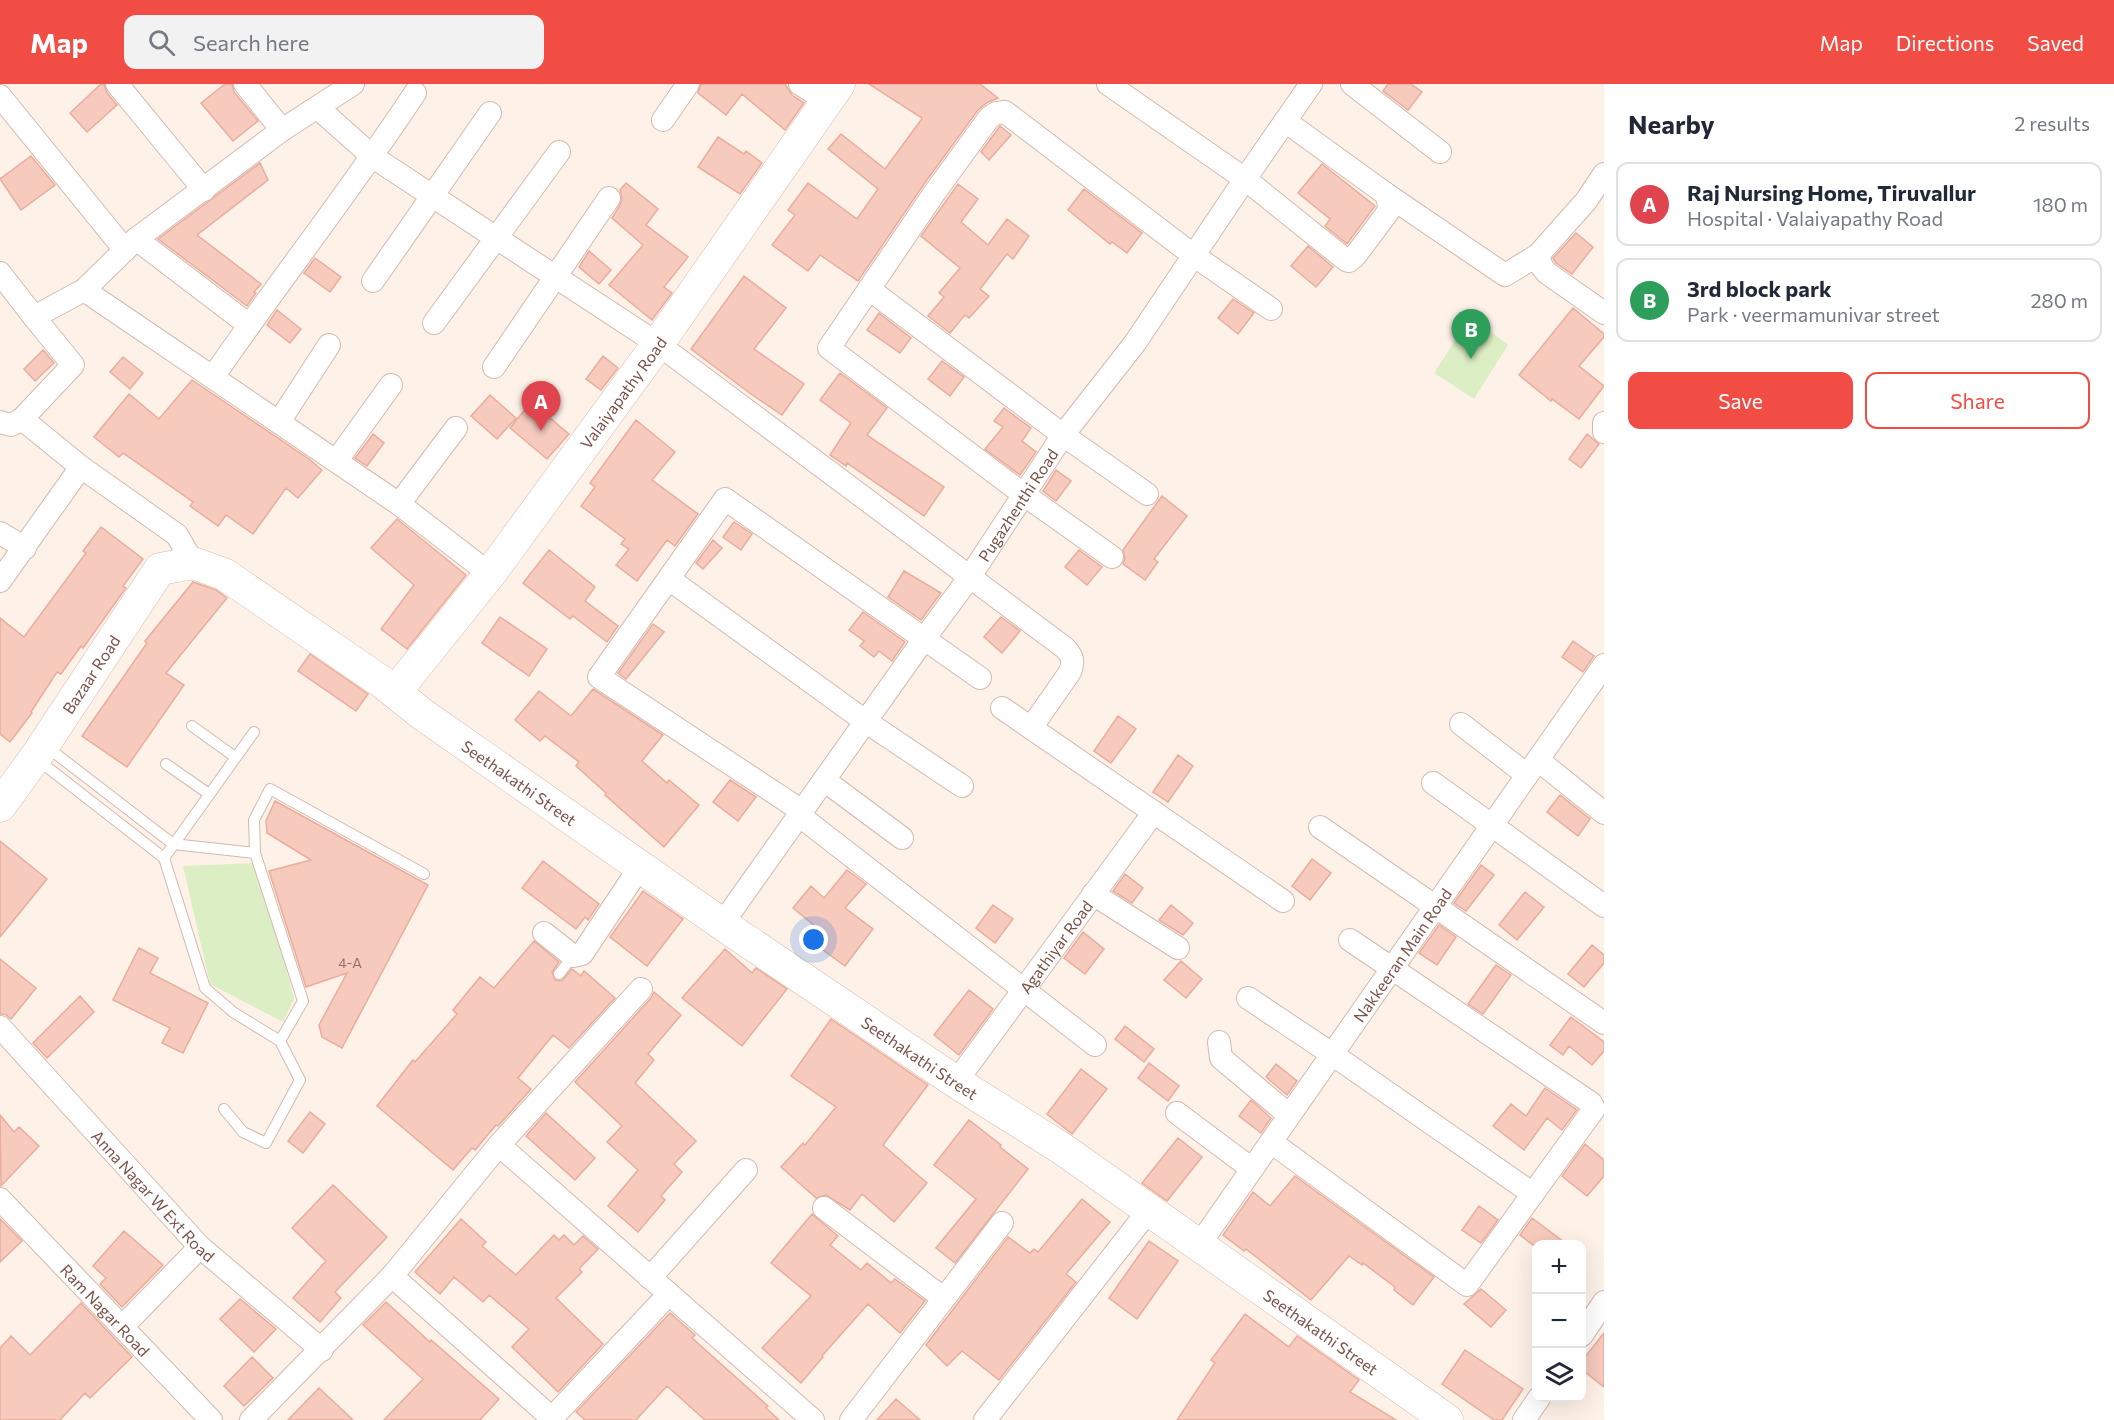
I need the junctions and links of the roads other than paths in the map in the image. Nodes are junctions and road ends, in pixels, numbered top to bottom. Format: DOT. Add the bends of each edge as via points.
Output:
graph roads {
  1 [pos="117,84"];
  2 [pos="244,84"];
  3 [pos="353,84"];
  4 [pos="688,84"];
  5 [pos="800,84"];
  6 [pos="1108,84"];
  7 [pos="1352,84"];
  8 [pos="1301,88"];
  9 [pos="416,93"];
  10 [pos="832,93"];
  11 [pos="0,96"];
  12 [pos="318,108"];
  13 [pos="490,113"];
  14 [pos="663,120"];
  15 [pos="1285,121"];
  16 [pos="282,130"];
  17 [pos="559,152"];
  18 [pos="1440,152"];
  19 [pos="373,157"];
  20 [pos="1604,174"];
  21 [pos="1245,179"];
  22 [pos="204,190"];
  23 [pos="1386,194"];
  24 [pos="431,195"];
  25 [pos="609,198"];
  26 [pos="497,238"];
  27 [pos="131,244"];
  28 [pos="1193,255"];
  29 [pos="1538,255"];
  30 [pos="0,273"];
  31 [pos="555,277"];
  32 [pos="373,281"];
  33 [pos="869,289"];
  34 [pos="84,290"];
  35 [pos="1271,309"];
  36 [pos="1604,313"];
  37 [pos="34,317"];
  38 [pos="434,323"];
  39 [pos="249,325"];
  40 [pos="658,344"];
  41 [pos="329,345"];
  42 [pos="494,367"];
  43 [pos="213,377"];
  44 [pos="390,385"];
  45 [pos="11,420"];
  46 [pos="279,422"];
  47 [pos="1604,423"];
  48 [pos="456,428"];
  49 [pos="1604,432"];
  50 [pos="1063,435"];
  51 [pos="337,460"];
  52 [pos="81,467"];
  53 [pos="1147,494"];
  54 [pos="1023,495"];
  55 [pos="399,504"];
  56 [pos="0,533"];
  57 [pos="25,548"];
  58 [pos="1112,557"];
  59 [pos="193,562"];
  60 [pos="490,574"];
  61 [pos="969,578"];
  62 [pos="669,579"];
  63 [pos="0,580"];
  64 [pos="924,639"];
  65 [pos="1602,670"];
  66 [pos="980,678"];
  67 [pos="396,692"];
  68 [pos="1002,708"];
  69 [pos="866,721"];
  70 [pos="1461,724"];
  71 [pos="192,726"];
  72 [pos="1031,728"];
  73 [pos="254,732"];
  74 [pos="40,752"];
  75 [pos="235,757"];
  76 [pos="166,764"];
  77 [pos="1532,768"];
  78 [pos="824,780"];
  79 [pos="1433,783"];
  80 [pos="962,786"];
  81 [pos="209,794"];
  82 [pos="0,806"];
  83 [pos="1154,812"];
  84 [pos="1604,813"];
  85 [pos="801,814"];
  86 [pos="1492,826"];
  87 [pos="1320,827"];
  88 [pos="902,838"];
  89 [pos="173,844"];
  90 [pos="255,853"];
  91 [pos="164,858"];
  92 [pos="640,867"];
  93 [pos="424,874"];
  94 [pos="1093,894"];
  95 [pos="1283,901"];
  96 [pos="1435,905"];
  97 [pos="1604,906"];
  98 [pos="722,924"];
  99 [pos="544,933"];
  100 [pos="1350,940"];
  101 [pos="1178,948"];
  102 [pos="1392,969"];
  103 [pos="642,989"];
  104 [pos="1024,989"];
  105 [pos="1248,998"];
  106 [pos="1604,1023"];
  107 [pos="0,1027"];
  108 [pos="280,1041"];
  109 [pos="1219,1042"];
  110 [pos="1095,1045"];
  111 [pos="1332,1054"];
  112 [pos="956,1082"];
  113 [pos="224,1109"];
  114 [pos="1176,1113"];
  115 [pos="1289,1115"];
  116 [pos="1271,1142"];
  117 [pos="499,1145"];
  118 [pos="1252,1169"];
  119 [pos="746,1170"];
  120 [pos="1533,1194"];
  121 [pos="0,1199"];
  122 [pos="824,1208"];
  123 [pos="1149,1210"];
  124 [pos="1002,1223"];
  125 [pos="1199,1245"];
  126 [pos="200,1247"];
  127 [pos="392,1276"];
  128 [pos="650,1278"];
  129 [pos="669,1294"];
  130 [pos="944,1298"];
  131 [pos="1604,1302"];
  132 [pos="122,1327"];
  133 [pos="1586,1328"];
  134 [pos="322,1350"];
  135 [pos="1536,1402"];
  136 [pos="553,1419"];
  137 [pos="211,1420"];
  138 [pos="251,1420"];
  139 [pos="813,1420"];
  140 [pos="851,1420"];
  141 [pos="986,1420"];
  142 [pos="1447,1420"];
  143 [pos="1524,1420"];
  1 -- 22 [label="street"];
  2 -- 16 [label="street"];
  3 -- 12 [label="street"];
  4 -- 14 [label="street"];
  5 -- 10 [label="street"];
  6 -- 21 [label="street"];
  7 -- 18 [label="street"];
  8 -- 15 [label="street, Pugazhenthi Road"];
  9 -- 19 [label="street"];
  10 -- 40 [label="street, Valaiyapathy Road"];
  11 -- 27 [label="street"];
  12 -- 16 [label="street"];
  12 -- 19 [label="street"];
  13 -- 24 [label="street"];
  15 -- 21 [label="street, Pugazhenthi Road"];
  15 -- 23 [label="street"];
  16 -- 22 [label="street"];
  17 -- 26 [label="street"];
  19 -- 24 [label="street"];
  19 -- 39 [label="street"];
  20 -- 29 [label="street" via="1586,201"];
  21 -- 23 [label="street" via="1346,260 1352,260 1388,212"];
  21 -- 28 [label="street, Pugazhenthi Road"];
  22 -- 27 [label="street"];
  23 -- 29 [label="street" via="1505,275"];
  24 -- 26 [label="street"];
  24 -- 32 [label="street"];
  25 -- 31 [label="street"];
  26 -- 31 [label="street"];
  26 -- 38 [label="street"];
  27 -- 34 [label="street"];
  27 -- 39 [label="street"];
  28 -- 33 [label="street" via="1005,112 989,118"];
  28 -- 35 [label="street"];
  28 -- 50 [label="street, Pugazhenthi Road" via="1135,343"];
  29 -- 36 [label="street" via="1547,273"];
  30 -- 37 [label="street"];
  31 -- 40 [label="street"];
  31 -- 42 [label="street"];
  33 -- 50 [label="street"];
  33 -- 54 [label="street" via="829,348"];
  34 -- 37 [label="street"];
  34 -- 43 [label="street"];
  37 -- 45 [label="street" via="73,365"];
  39 -- 43 [label="street"];
  40 -- 60 [label="street, Valaiyapathy Road"];
  40 -- 61 [label="street"];
  41 -- 46 [label="street"];
  43 -- 46 [label="street"];
  44 -- 51 [label="street"];
  45 -- 52 [label="street"];
  46 -- 51 [label="street"];
  47 -- 49 [label="street"];
  48 -- 55 [label="street"];
  50 -- 53 [label="street"];
  50 -- 54 [label="street, Pugazhenthi Road"];
  51 -- 55 [label="street"];
  52 -- 57 [label="street"];
  52 -- 59 [label="street" via="177,535"];
  54 -- 58 [label="street"];
  54 -- 61 [label="street, Pugazhenthi Road"];
  55 -- 60 [label="street"];
  56 -- 57 [label="street"];
  57 -- 63 [label="street"];
  59 -- 67 [label="street, Seethakathi Street" via="224,574"];
  59 -- 74 [label="street, Bazaar Road" via="160,569"];
  60 -- 67 [label="street, Valaiyapathy Road"];
  61 -- 64 [label="street, Pugazhenthi Road"];
  61 -- 72 [label="street" via="1072,656 1070,672"];
  62 -- 64 [label="street" via="725,499"];
  62 -- 69 [label="street"];
  62 -- 85 [label="street" via="599,677"];
  64 -- 66 [label="street"];
  64 -- 69 [label="street, Pugazhenthi Road"];
  65 -- 77 [label="street, Nakkeeran Main Road"];
  67 -- 92 [label="street, Seethakathi Street"];
  68 -- 72 [label="street"];
  69 -- 78 [label="street, Pugazhenthi Road"];
  69 -- 80 [label="street"];
  70 -- 77 [label="street"];
  71 -- 75 [label="lane"];
  72 -- 83 [label="street"];
  73 -- 75 [label="lane"];
  74 -- 82 [label="street, Bazaar Road"];
  74 -- 89 [label="lane"];
  74 -- 91 [label="lane"];
  75 -- 81 [label="lane"];
  76 -- 81 [label="lane"];
  77 -- 84 [label="street"];
  77 -- 86 [label="street, Nakkeeran Main Road"];
  78 -- 85 [label="street, Pugazhenthi Road"];
  78 -- 88 [label="street"];
  79 -- 86 [label="street"];
  81 -- 89 [label="lane"];
  83 -- 94 [label="street, Agathiyar Road"];
  83 -- 95 [label="street"];
  85 -- 98 [label="street, Pugazhenthi Road"];
  85 -- 104 [label="street"];
  86 -- 96 [label="street, Nakkeeran Main Road"];
  86 -- 97 [label="street"];
  87 -- 96 [label="street"];
  89 -- 90 [label="lane"];
  89 -- 91 [label="lane"];
  90 -- 93 [label="lane" via="254,820 270,789"];
  90 -- 108 [label="lane" via="303,1001"];
  91 -- 108 [label="lane" via="205,988 232,1012"];
  92 -- 98 [label="street, Seethakathi Street"];
  92 -- 99 [label="street" via="582,954 566,965"];
  94 -- 101 [label="street"];
  94 -- 104 [label="street, Agathiyar Road"];
  96 -- 102 [label="street, Nakkeeran Main Road"];
  96 -- 106 [label="street"];
  98 -- 112 [label="street, Seethakathi Street"];
  100 -- 102 [label="street"];
  102 -- 111 [label="street, Nakkeeran Main Road"];
  102 -- 120 [label="street" via="1594,1106"];
  103 -- 117 [label="street"];
  104 -- 110 [label="street"];
  104 -- 112 [label="street, Agathiyar Road"];
  105 -- 111 [label="street"];
  107 -- 126 [label="street, Anna Nagar W Ext Road"];
  108 -- 113 [label="lane" via="300,1080 266,1143 243,1132"];
  109 -- 115 [label="street" via="1221,1058"];
  111 -- 115 [label="street, Nakkeeran Main Road"];
  111 -- 120 [label="street"];
  112 -- 123 [label="street, Seethakathi Street" via="1061,1148"];
  114 -- 118 [label="street"];
  115 -- 116 [label="street, Nakkeeran Main Road"];
  116 -- 118 [label="street, Nakkeeran Main Road"];
  116 -- 120 [label="street" via="1467,1285"];
  117 -- 127 [label="street"];
  117 -- 128 [label="street"];
  118 -- 125 [label="street, Nakkeeran Main Road"];
  119 -- 128 [label="street"];
  121 -- 132 [label="street, Ram Nagar Road"];
  122 -- 130 [label="street"];
  123 -- 125 [label="street, Seethakathi Street"];
  123 -- 141 [label="street"];
  124 -- 130 [label="street"];
  125 -- 142 [label="street, Seethakathi Street"];
  126 -- 132 [label="street"];
  126 -- 134 [label="street, Anna Nagar W Ext Road"];
  127 -- 134 [label="street"];
  127 -- 136 [label="street"];
  128 -- 129 [label="street"];
  129 -- 136 [label="street"];
  129 -- 139 [label="street"];
  130 -- 140 [label="street"];
  131 -- 133 [label="street"];
  132 -- 137 [label="street, Ram Nagar Road"];
  134 -- 138 [label="street"];
  135 -- 143 [label="street"];
}
